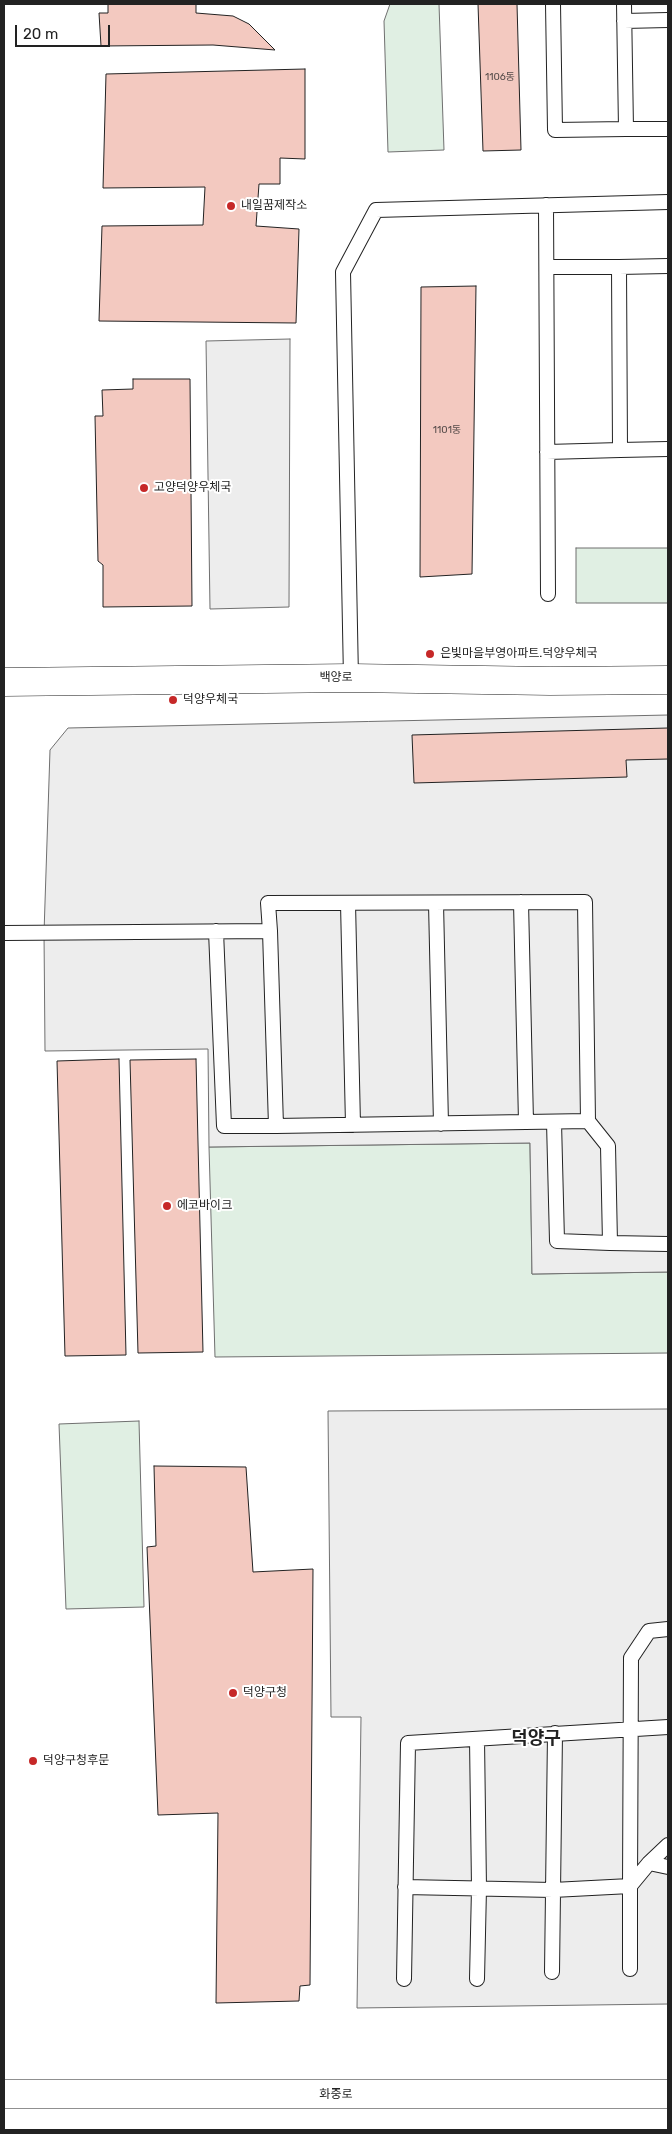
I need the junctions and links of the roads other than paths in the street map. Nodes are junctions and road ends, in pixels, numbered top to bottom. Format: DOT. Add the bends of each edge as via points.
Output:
graph roads {
  1 [pos="553,4"];
  2 [pos="624,4"];
  3 [pos="668,20"];
  4 [pos="624,21"];
  5 [pos="626,129"];
  6 [pos="668,129"];
  7 [pos="668,202"];
  8 [pos="546,205"];
  9 [pos="668,266"];
  10 [pos="546,267"];
  11 [pos="619,267"];
  12 [pos="668,449"];
  13 [pos="620,450"];
  14 [pos="547,452"];
  15 [pos="548,594"];
  16 [pos="351,678"];
  17 [pos="668,680"];
  18 [pos="4,682"];
  19 [pos="436,902"];
  20 [pos="521,902"];
  21 [pos="348,903"];
  22 [pos="216,931"];
  23 [pos="270,931"];
  24 [pos="4,933"];
  25 [pos="588,1121"];
  26 [pos="526,1122"];
  27 [pos="554,1122"];
  28 [pos="441,1124"];
  29 [pos="353,1125"];
  30 [pos="276,1126"];
  31 [pos="610,1243"];
  32 [pos="668,1244"];
  33 [pos="668,1629"];
  34 [pos="668,1727"];
  35 [pos="630,1729"];
  36 [pos="555,1733"];
  37 [pos="477,1739"];
  38 [pos="668,1845"];
  39 [pos="649,1863"];
  40 [pos="668,1867"];
  41 [pos="630,1886"];
  42 [pos="405,1887"];
  43 [pos="479,1888"];
  44 [pos="553,1890"];
  45 [pos="630,1969"];
  46 [pos="552,1972"];
  47 [pos="404,1979"];
  48 [pos="478,1979"];
  49 [pos="4,2094"];
  50 [pos="668,2094"];
  1 -- 5 [label="lane" via="555,130"];
  2 -- 4 [label="lane"];
  3 -- 4 [label="lane"];
  4 -- 5 [label="lane"];
  5 -- 6 [label="lane"];
  7 -- 8 [label="lane"];
  8 -- 10 [label="lane"];
  8 -- 16 [label="lane" via="376,210 343,272"];
  9 -- 11 [label="lane"];
  10 -- 11 [label="lane"];
  10 -- 14 [label="lane"];
  11 -- 13 [label="lane"];
  12 -- 13 [label="lane"];
  13 -- 14 [label="lane"];
  14 -- 15 [label="lane"];
  16 -- 17 [label="street, 백양로"];
  16 -- 18 [label="street, 백양로"];
  19 -- 20 [label="lane"];
  19 -- 21 [label="lane"];
  19 -- 28 [label="lane"];
  20 -- 25 [label="lane" via="585,902"];
  20 -- 26 [label="lane"];
  21 -- 23 [label="lane" via="268,903"];
  21 -- 29 [label="lane"];
  22 -- 23 [label="lane"];
  22 -- 24 [label="lane"];
  22 -- 30 [label="lane" via="224,1126"];
  23 -- 30 [label="lane"];
  25 -- 27 [label="lane"];
  25 -- 31 [label="lane" via="608,1146"];
  26 -- 27 [label="lane"];
  26 -- 28 [label="lane"];
  27 -- 31 [label="lane" via="557,1241"];
  28 -- 29 [label="lane"];
  29 -- 30 [label="lane"];
  31 -- 32 [label="lane"];
  33 -- 35 [label="lane" via="649,1631 631,1658"];
  34 -- 35 [label="lane"];
  35 -- 36 [label="lane"];
  35 -- 41 [label="lane"];
  36 -- 37 [label="lane"];
  36 -- 44 [label="lane"];
  37 -- 42 [label="lane" via="408,1743"];
  37 -- 43 [label="lane"];
  38 -- 39 [label="lane"];
  39 -- 40 [label="lane"];
  39 -- 41 [label="lane"];
  41 -- 44 [label="lane"];
  41 -- 45 [label="lane"];
  42 -- 43 [label="lane"];
  42 -- 47 [label="lane"];
  43 -- 44 [label="lane"];
  43 -- 48 [label="lane"];
  44 -- 46 [label="lane"];
  49 -- 50 [label="street, 화중로"];
}
